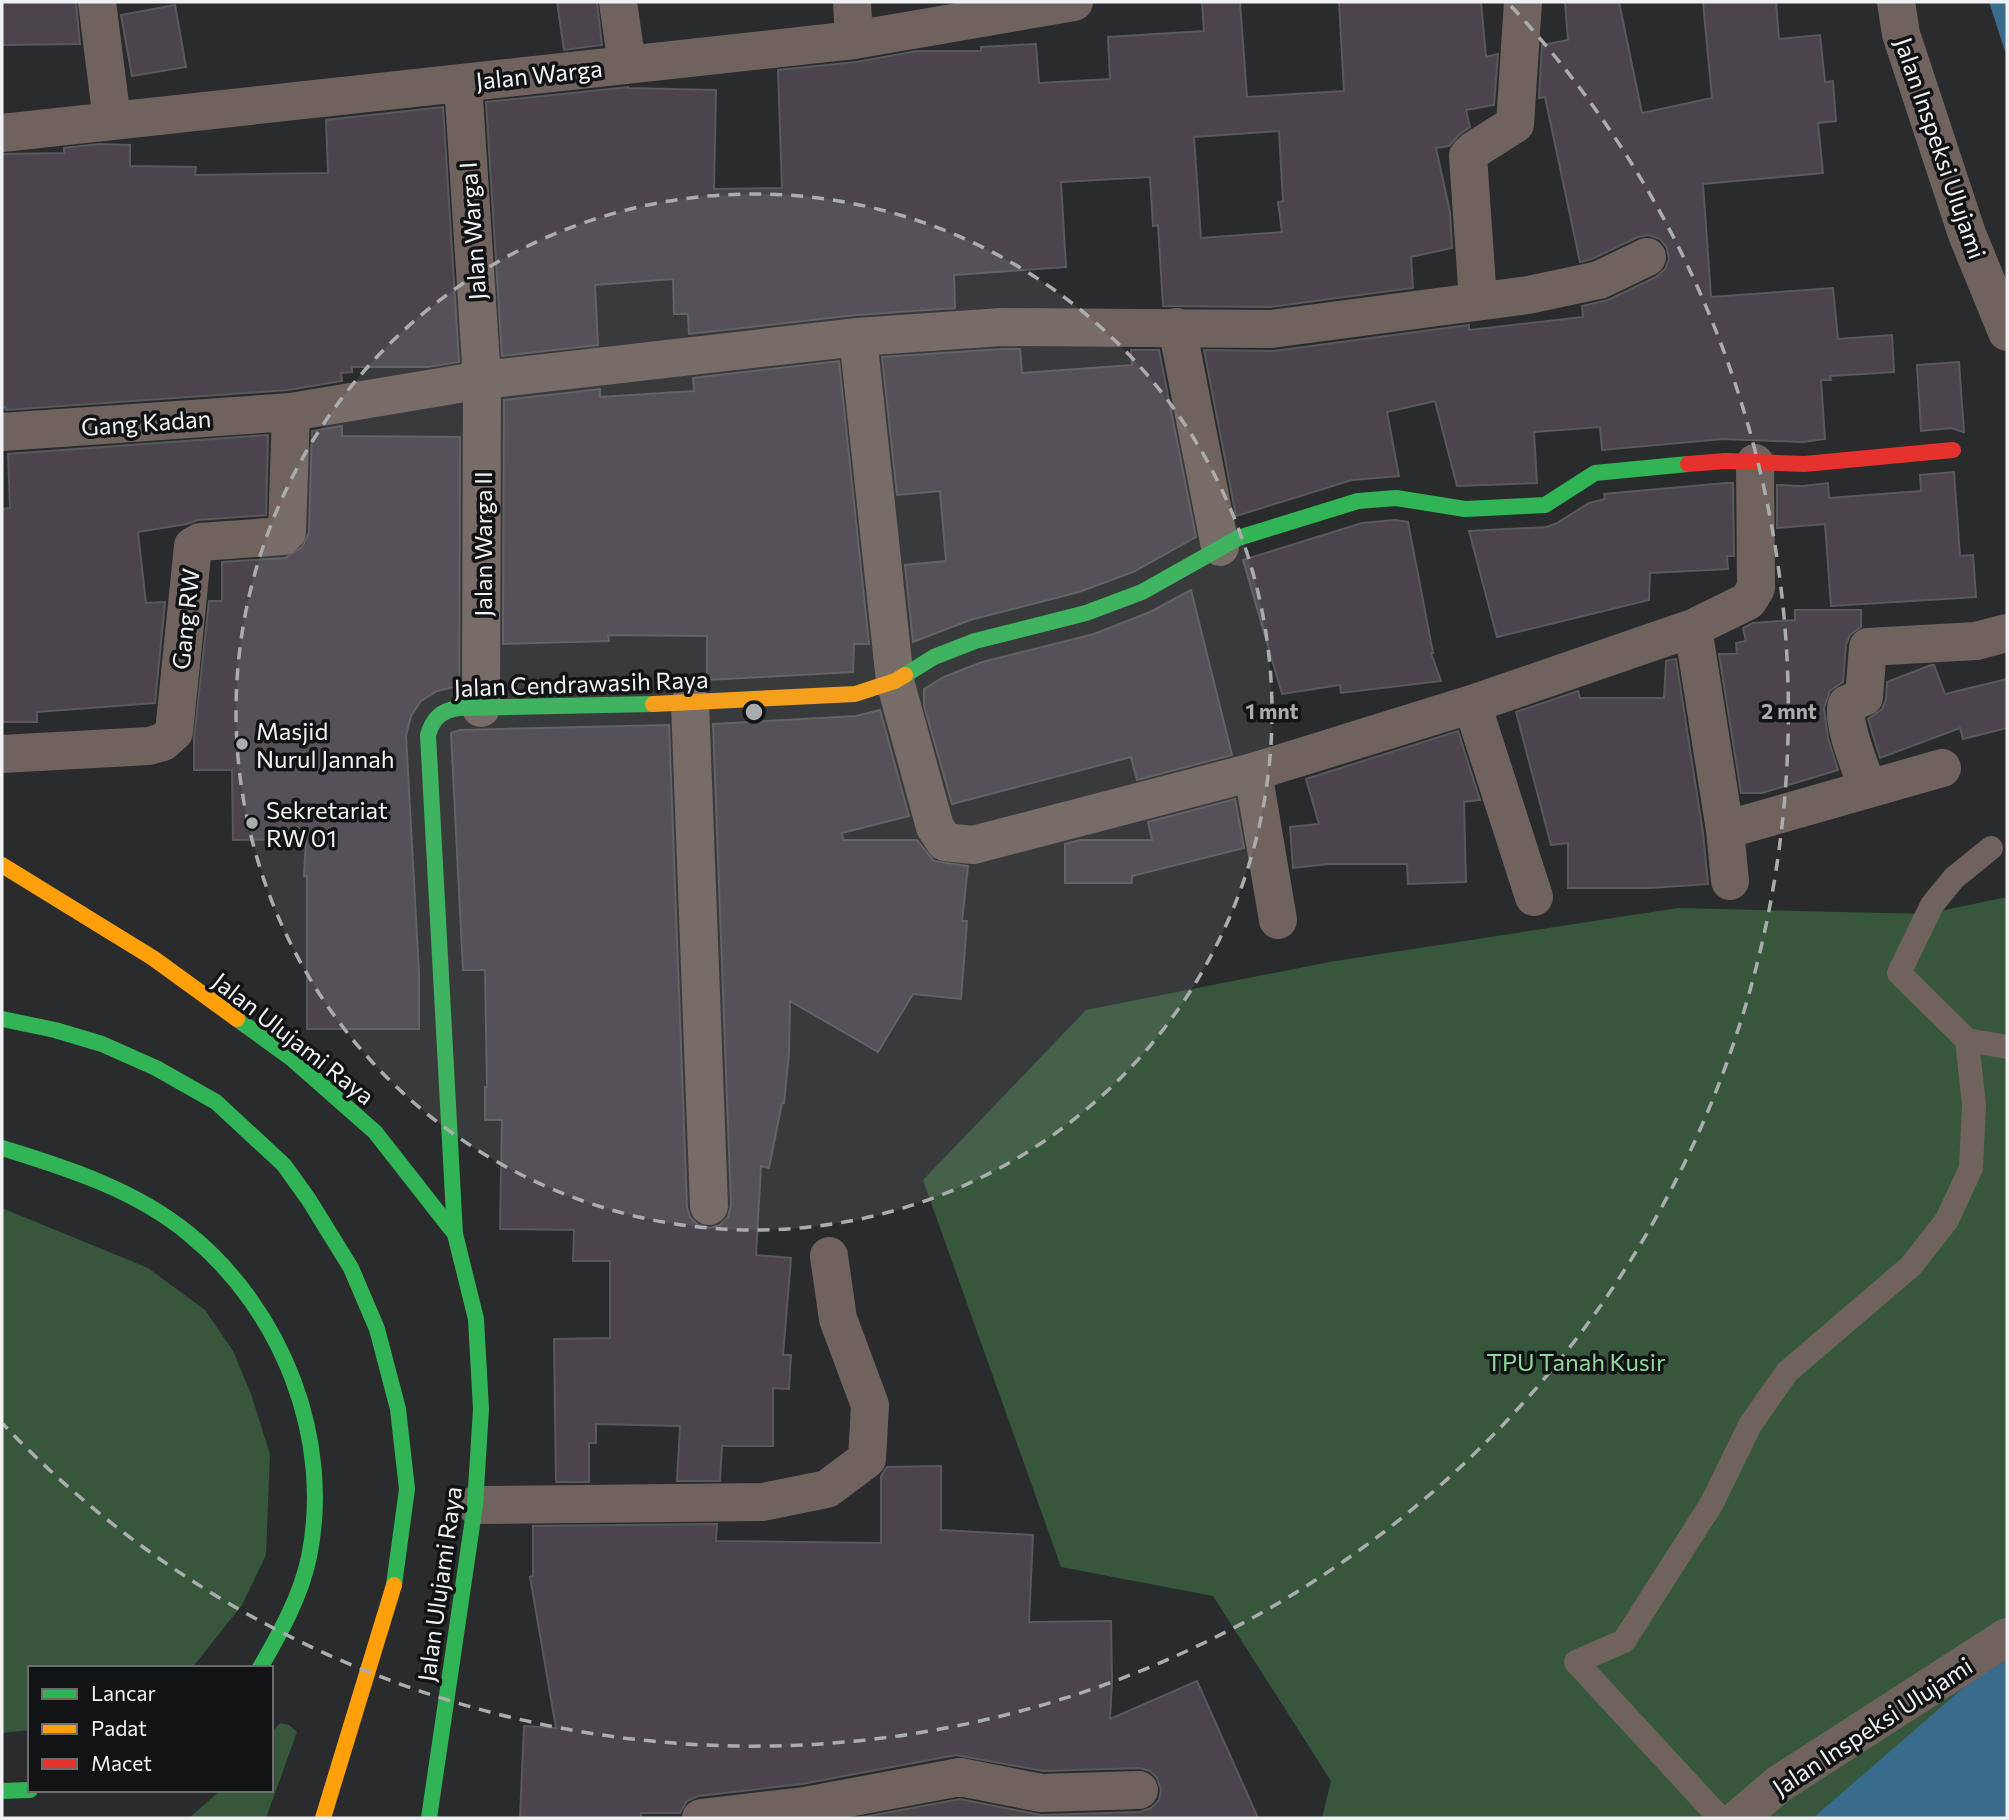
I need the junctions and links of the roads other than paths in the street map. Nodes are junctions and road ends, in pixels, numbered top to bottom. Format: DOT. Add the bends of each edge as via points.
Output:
graph roads {
  1 [pos="97,2"];
  2 [pos="618,2"];
  3 [pos="852,2"];
  4 [pos="1074,2"];
  5 [pos="1523,2"];
  6 [pos="1896,2"];
  7 [pos="854,40"];
  8 [pos="627,65"];
  9 [pos="463,83"];
  10 [pos="113,120"];
  11 [pos="2,133"];
  12 [pos="1647,257"];
  13 [pos="1478,300"];
  14 [pos="1177,327"];
  15 [pos="2007,332"];
  16 [pos="858,337"];
  17 [pos="482,380"];
  18 [pos="291,412"];
  19 [pos="2,432"];
  20 [pos="1953,450"];
  21 [pos="1755,463"];
  22 [pos="1220,547"];
  23 [pos="1693,628"];
  24 [pos="2007,633"];
  25 [pos="895,681"];
  26 [pos="690,703"];
  27 [pos="1472,705"];
  28 [pos="481,708"];
  29 [pos="2,754"];
  30 [pos="1942,768"];
  31 [pos="1253,772"];
  32 [pos="1868,789"];
  33 [pos="1725,830"];
  34 [pos="1991,848"];
  35 [pos="2,865"];
  36 [pos="1730,881"];
  37 [pos="1534,897"];
  38 [pos="1278,920"];
  39 [pos="2,1019"];
  40 [pos="1967,1040"];
  41 [pos="2007,1047"];
  42 [pos="2,1148"];
  43 [pos="709,1206"];
  44 [pos="456,1234"];
  45 [pos="829,1256"];
  46 [pos="475,1505"];
  47 [pos="2007,1637"];
  48 [pos="261,1666"];
  49 [pos="28,1790"];
  50 [pos="1139,1790"];
  51 [pos="2,1791"];
  52 [pos="807,1812"];
  53 [pos="323,1818"];
  54 [pos="429,1818"];
  55 [pos="701,1818"];
  56 [pos="1720,1818"];
  57 [pos="1739,1818"];
  1 -- 10 [label="street"];
  2 -- 8 [label="street"];
  3 -- 7 [label="street"];
  4 -- 7 [label="street, Jalan Warga"];
  5 -- 13 [label="street" via="1516,124 1468,156"];
  6 -- 15 [label="street, Jalan Inspeksi Ulujami" via="1901,34 1967,234"];
  7 -- 8 [label="street, Jalan Warga"];
  8 -- 9 [label="street, Jalan Warga"];
  9 -- 10 [label="street, Jalan Warga"];
  9 -- 17 [label="street, Jalan Warga I"];
  10 -- 11 [label="street, Jalan Warga"];
  12 -- 13 [label="street, Gang Kadan" via="1599,280"];
  13 -- 14 [label="street, Gang Kadan" via="1271,329"];
  14 -- 16 [label="street, Gang Kadan" via="1000,327"];
  14 -- 22 [label="street"];
  16 -- 17 [label="street, Gang Kadan"];
  16 -- 25 [label="street"];
  17 -- 18 [label="street, Gang Kadan"];
  17 -- 28 [label="street, Jalan Warga II"];
  18 -- 19 [label="street, Gang Kadan"];
  18 -- 29 [label="street, Gang RW" via="287,532 193,546 174,732 149,746"];
  20 -- 21 [label="main road, Jalan Cendrawasih Raya" via="1804,464"];
  21 -- 22 [label="main road, Jalan Cendrawasih Raya" via="1725,461 1595,473 1545,505 1465,509 1396,498 1358,500"];
  21 -- 23 [label="street" via="1756,588 1748,601"];
  22 -- 25 [label="main road, Jalan Cendrawasih Raya" via="1142,592 1086,613 975,642 934,657"];
  23 -- 27 [label="street"];
  23 -- 33 [label="street"];
  24 -- 32 [label="street" via="1976,642 1868,647 1864,697 1847,704 1845,711"];
  25 -- 26 [label="main road, Jalan Cendrawasih Raya" via="855,694"];
  25 -- 31 [label="street" via="935,827 945,842 973,845"];
  26 -- 28 [label="main road, Jalan Cendrawasih Raya"];
  26 -- 43 [label="street"];
  27 -- 31 [label="street"];
  27 -- 37 [label="street"];
  28 -- 44 [label="main road, Jalan Cendrawasih Raya" via="441,711 431,721 428,735"];
  30 -- 32 [label="street"];
  31 -- 38 [label="street"];
  32 -- 33 [label="street"];
  33 -- 36 [label="street"];
  34 -- 40 [label="lane" via="1954,878 1932,905 1899,973"];
  35 -- 44 [label="main road, Jalan Ulujami Raya" via="153,958 291,1058 374,1132"];
  39 -- 53 [label="main road" via="102,1044 216,1102 284,1165 309,1200 351,1268 377,1329 398,1409 407,1489 397,1577"];
  40 -- 41 [label="lane"];
  40 -- 56 [label="lane" via="1974,1105 1971,1168 1947,1220 1911,1266 1787,1372 1750,1425 1712,1503 1624,1641 1576,1662"];
  42 -- 48 [label="main road" via="104,1184 188,1234 254,1301 278,1342 307,1427 315,1520 296,1598"];
  44 -- 46 [label="main road, Jalan Ulujami Raya" via="476,1319 481,1409"];
  45 -- 46 [label="street" via="838,1319 870,1405 867,1459 827,1489 764,1503"];
  46 -- 54 [label="main road, Jalan Ulujami Raya"];
  47 -- 57 [label="street, Jalan Inspeksi Ulujami" via="1779,1784"];
  49 -- 51 [label="main road"];
  50 -- 52 [label="street" via="1041,1793 960,1777"];
  52 -- 55 [label="street"];
}
